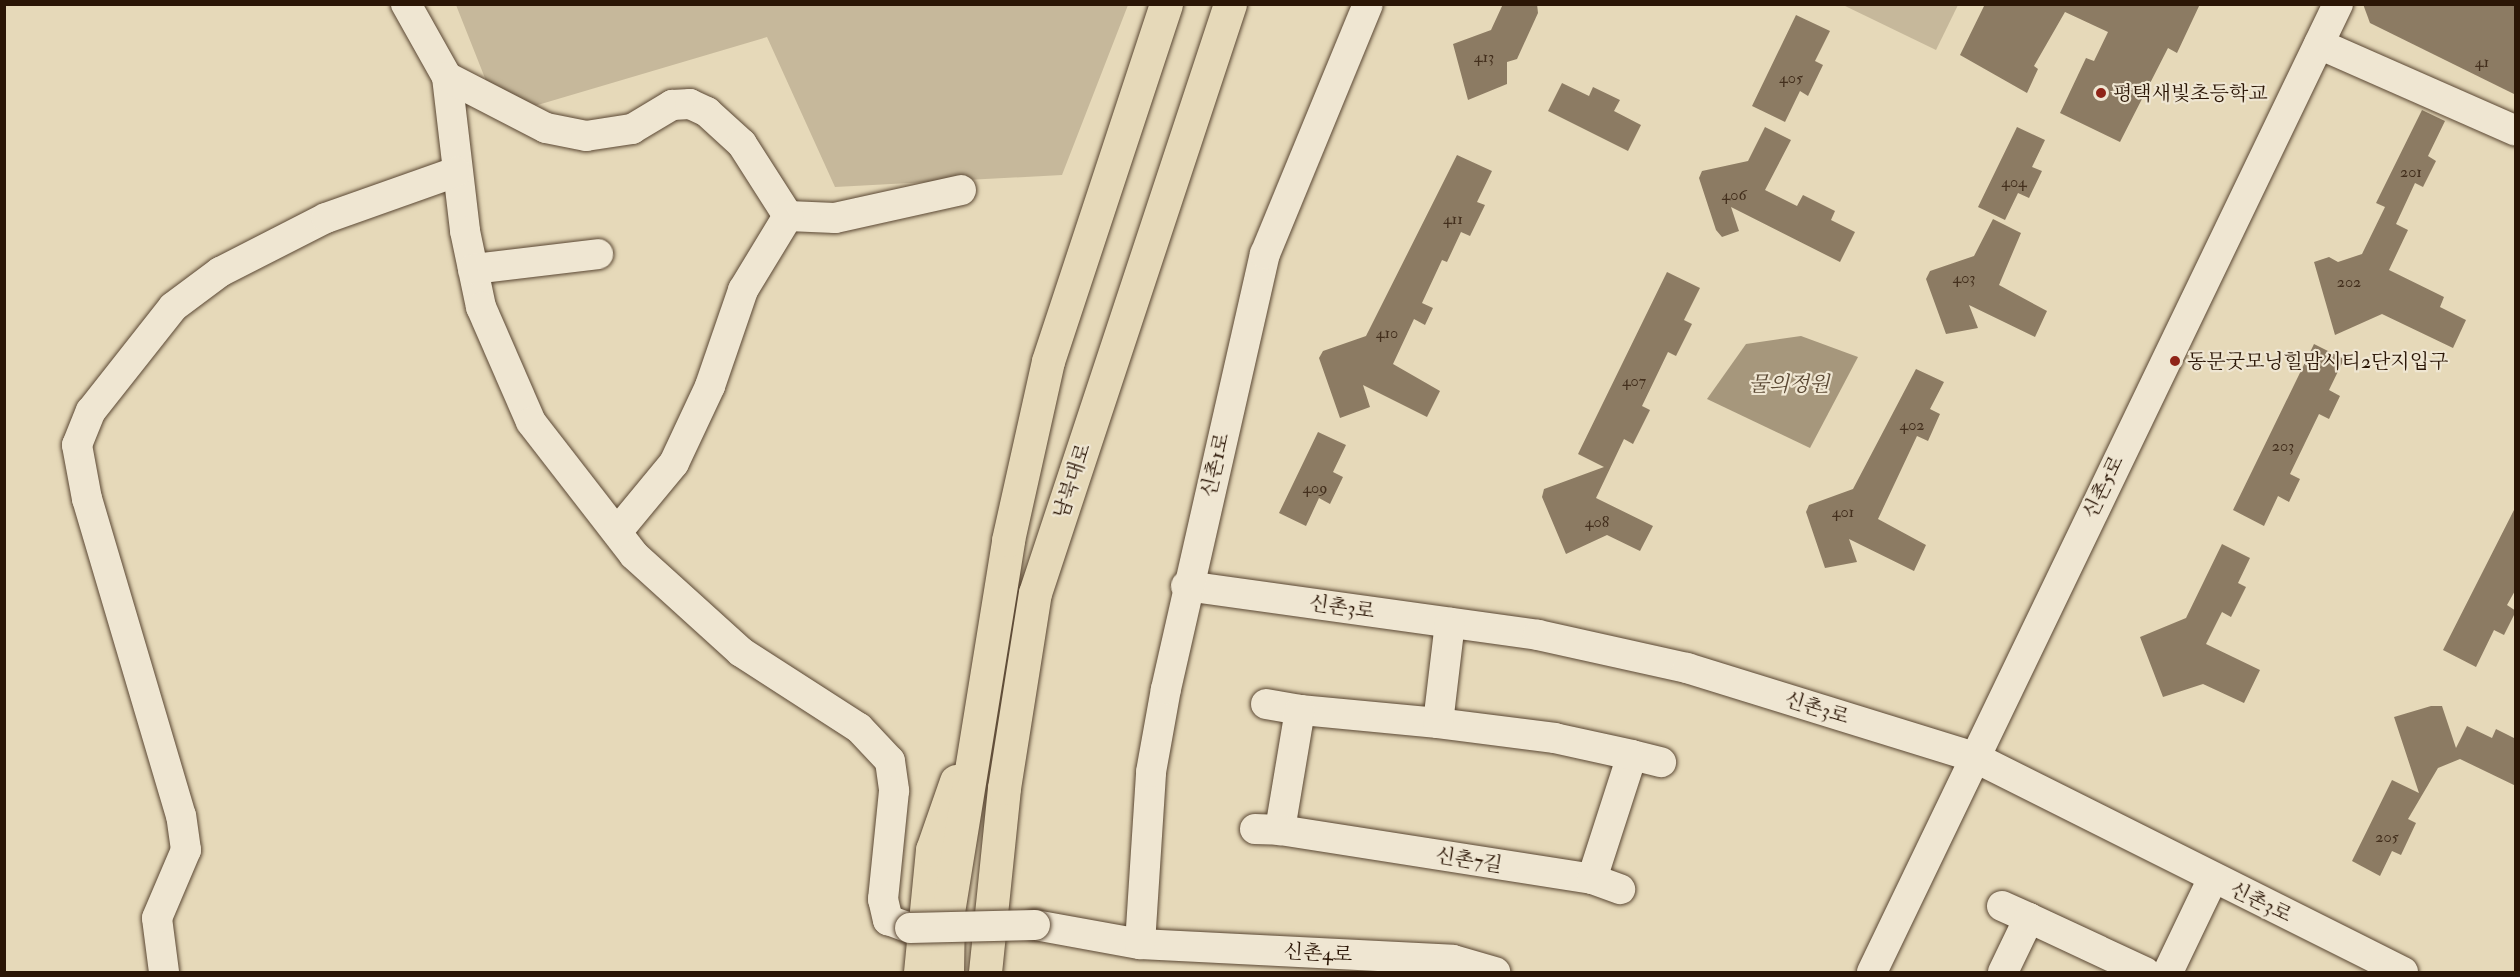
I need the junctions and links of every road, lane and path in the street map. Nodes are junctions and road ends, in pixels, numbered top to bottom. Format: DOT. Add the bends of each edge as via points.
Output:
graph roads {
  1 [pos="406,4"];
  2 [pos="1166,4"];
  3 [pos="1230,4"];
  4 [pos="1368,4"];
  5 [pos="2338,4"];
  6 [pos="2319,44"];
  7 [pos="447,77"];
  8 [pos="2516,131"];
  9 [pos="456,172"];
  10 [pos="961,190"];
  11 [pos="788,216"];
  12 [pos="598,254"];
  13 [pos="473,269"];
  14 [pos="617,532"];
  15 [pos="1186,586"];
  16 [pos="1450,623"];
  17 [pos="1019,692"];
  18 [pos="1266,704"];
  19 [pos="1300,710"];
  20 [pos="1438,723"];
  21 [pos="977,729"];
  22 [pos="1632,755"];
  23 [pos="1972,756"];
  24 [pos="1661,762"];
  25 [pos="2212,878"];
  26 [pos="1592,879"];
  27 [pos="1620,889"];
  28 [pos="2002,906"];
  29 [pos="2030,918"];
  30 [pos="1140,944"];
  31 [pos="164,972"];
  32 [pos="920,972"];
  33 [pos="947,972"];
  34 [pos="985,972"];
  35 [pos="1007,972"];
  36 [pos="1495,972"];
  37 [pos="1872,972"];
  38 [pos="2003,972"];
  39 [pos="2145,972"];
  40 [pos="2168,972"];
  41 [pos="2403,972"];
  1 -- 7 [label="street"];
  2 -- 21 [label="highway" via="1048,361 1008,540"];
  3 -- 17 [label="highway, 남북대로" via="1035,593"];
  4 -- 15 [label="street, 신촌1로" via="1265,254"];
  5 -- 6 [label="street, 신촌5로"];
  6 -- 8 [label="street"];
  6 -- 23 [label="street, 신촌5로"];
  7 -- 9 [label="street"];
  7 -- 11 [label="street" via="546,128 586,136 632,129 672,105 690,104 742,144"];
  9 -- 13 [label="street"];
  9 -- 31 [label="street" via="326,218 220,272 173,307 91,411 77,445 87,499 181,816 186,850 157,918"];
  10 -- 11 [label="street" via="835,218"];
  11 -- 14 [label="street" via="743,290 710,386 674,463"];
  12 -- 13 [label="street"];
  13 -- 14 [label="street" via="481,307 531,422"];
  14 -- 30 [label="street, 신촌4로, bridge" via="634,555 741,652 859,728 891,761 894,791 883,899 888,920 910,928 1035,925"];
  15 -- 16 [label="street, 신촌3로"];
  15 -- 30 [label="street, 신촌1로" via="1151,772"];
  16 -- 20 [label="street"];
  16 -- 23 [label="street, 신촌3로" via="1538,635 1687,668"];
  17 -- 34 [label="highway, 남북대로"];
  17 -- 35 [label="highway" via="1028,732"];
  18 -- 19 [label="street"];
  19 -- 20 [label="street"];
  19 -- 26 [label="street, 신촌7길" via="1267,829"];
  20 -- 22 [label="street" via="1555,738"];
  21 -- 32 [label="highway" via="932,850"];
  21 -- 33 [label="highway" via="948,912"];
  22 -- 24 [label="street"];
  22 -- 26 [label="street"];
  23 -- 25 [label="street, 신촌3로"];
  23 -- 37 [label="street, 신촌5로"];
  25 -- 40 [label="street"];
  25 -- 41 [label="street, 신촌3로"];
  26 -- 27 [label="street, 신촌7길"];
  28 -- 29 [label="street"];
  29 -- 38 [label="street"];
  29 -- 39 [label="street"];
  30 -- 36 [label="street, 신촌4로" via="1452,960"];
}
